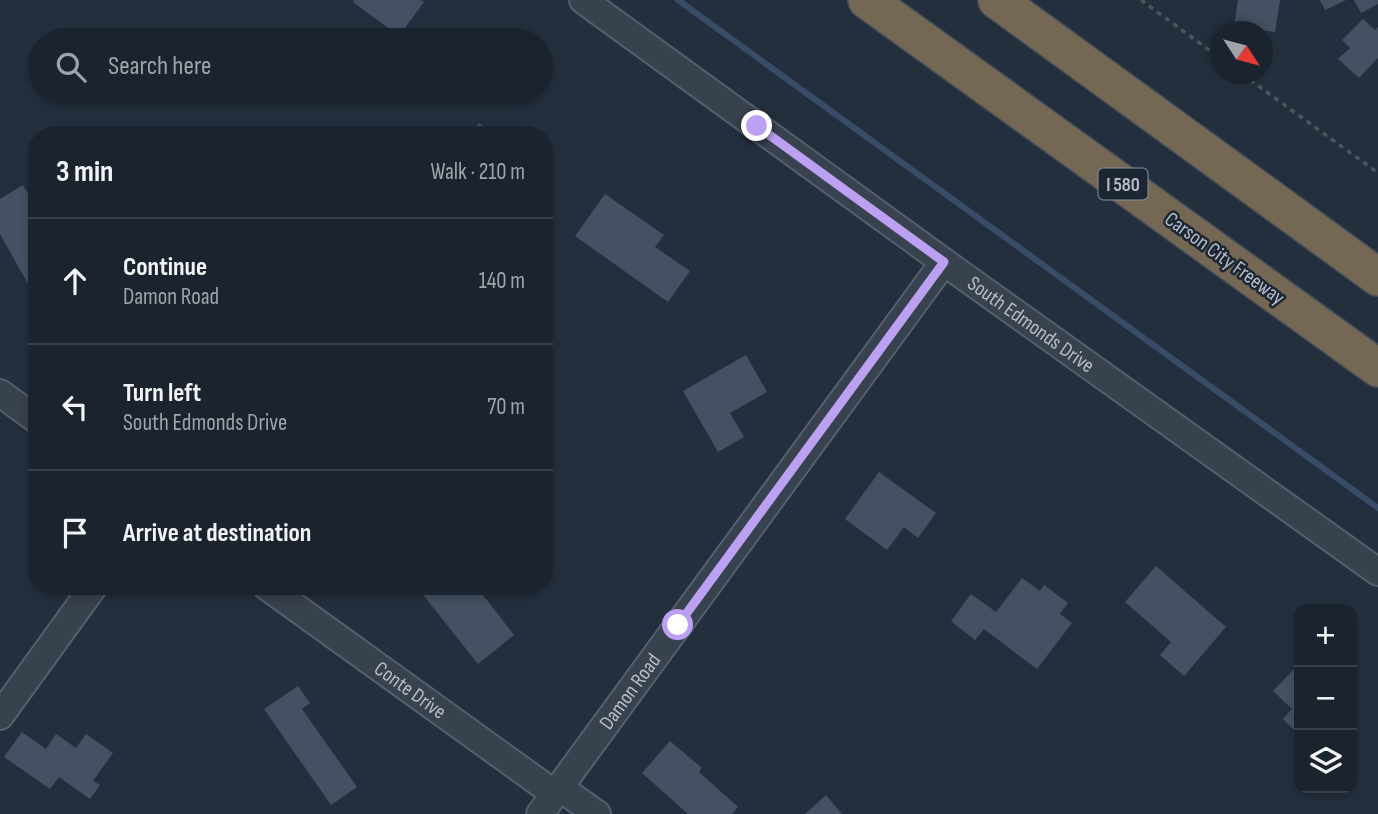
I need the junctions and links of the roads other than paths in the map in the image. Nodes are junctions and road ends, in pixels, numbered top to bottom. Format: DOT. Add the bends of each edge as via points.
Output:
graph roads {
  1 [pos="583,0"];
  2 [pos="867,0"];
  3 [pos="997,0"];
  4 [pos="944,262"];
  5 [pos="1378,276"];
  6 [pos="1378,368"];
  7 [pos="0,393"];
  8 [pos="28,413"];
  9 [pos="1378,572"];
  10 [pos="87,595"];
  11 [pos="278,595"];
  12 [pos="0,716"];
  13 [pos="551,798"];
  14 [pos="597,814"];
  1 -- 4 [label="street, South Edmonds Drive"];
  2 -- 6 [label="highway, Carson City Freeway / I 580"];
  3 -- 5 [label="highway"];
  4 -- 9 [label="street, South Edmonds Drive"];
  4 -- 13 [label="street, Damon Road"];
  7 -- 8 [label="street"];
  10 -- 12 [label="street"];
  11 -- 13 [label="street, Conte Drive"];
  13 -- 14 [label="street, Conte Drive"];
}
